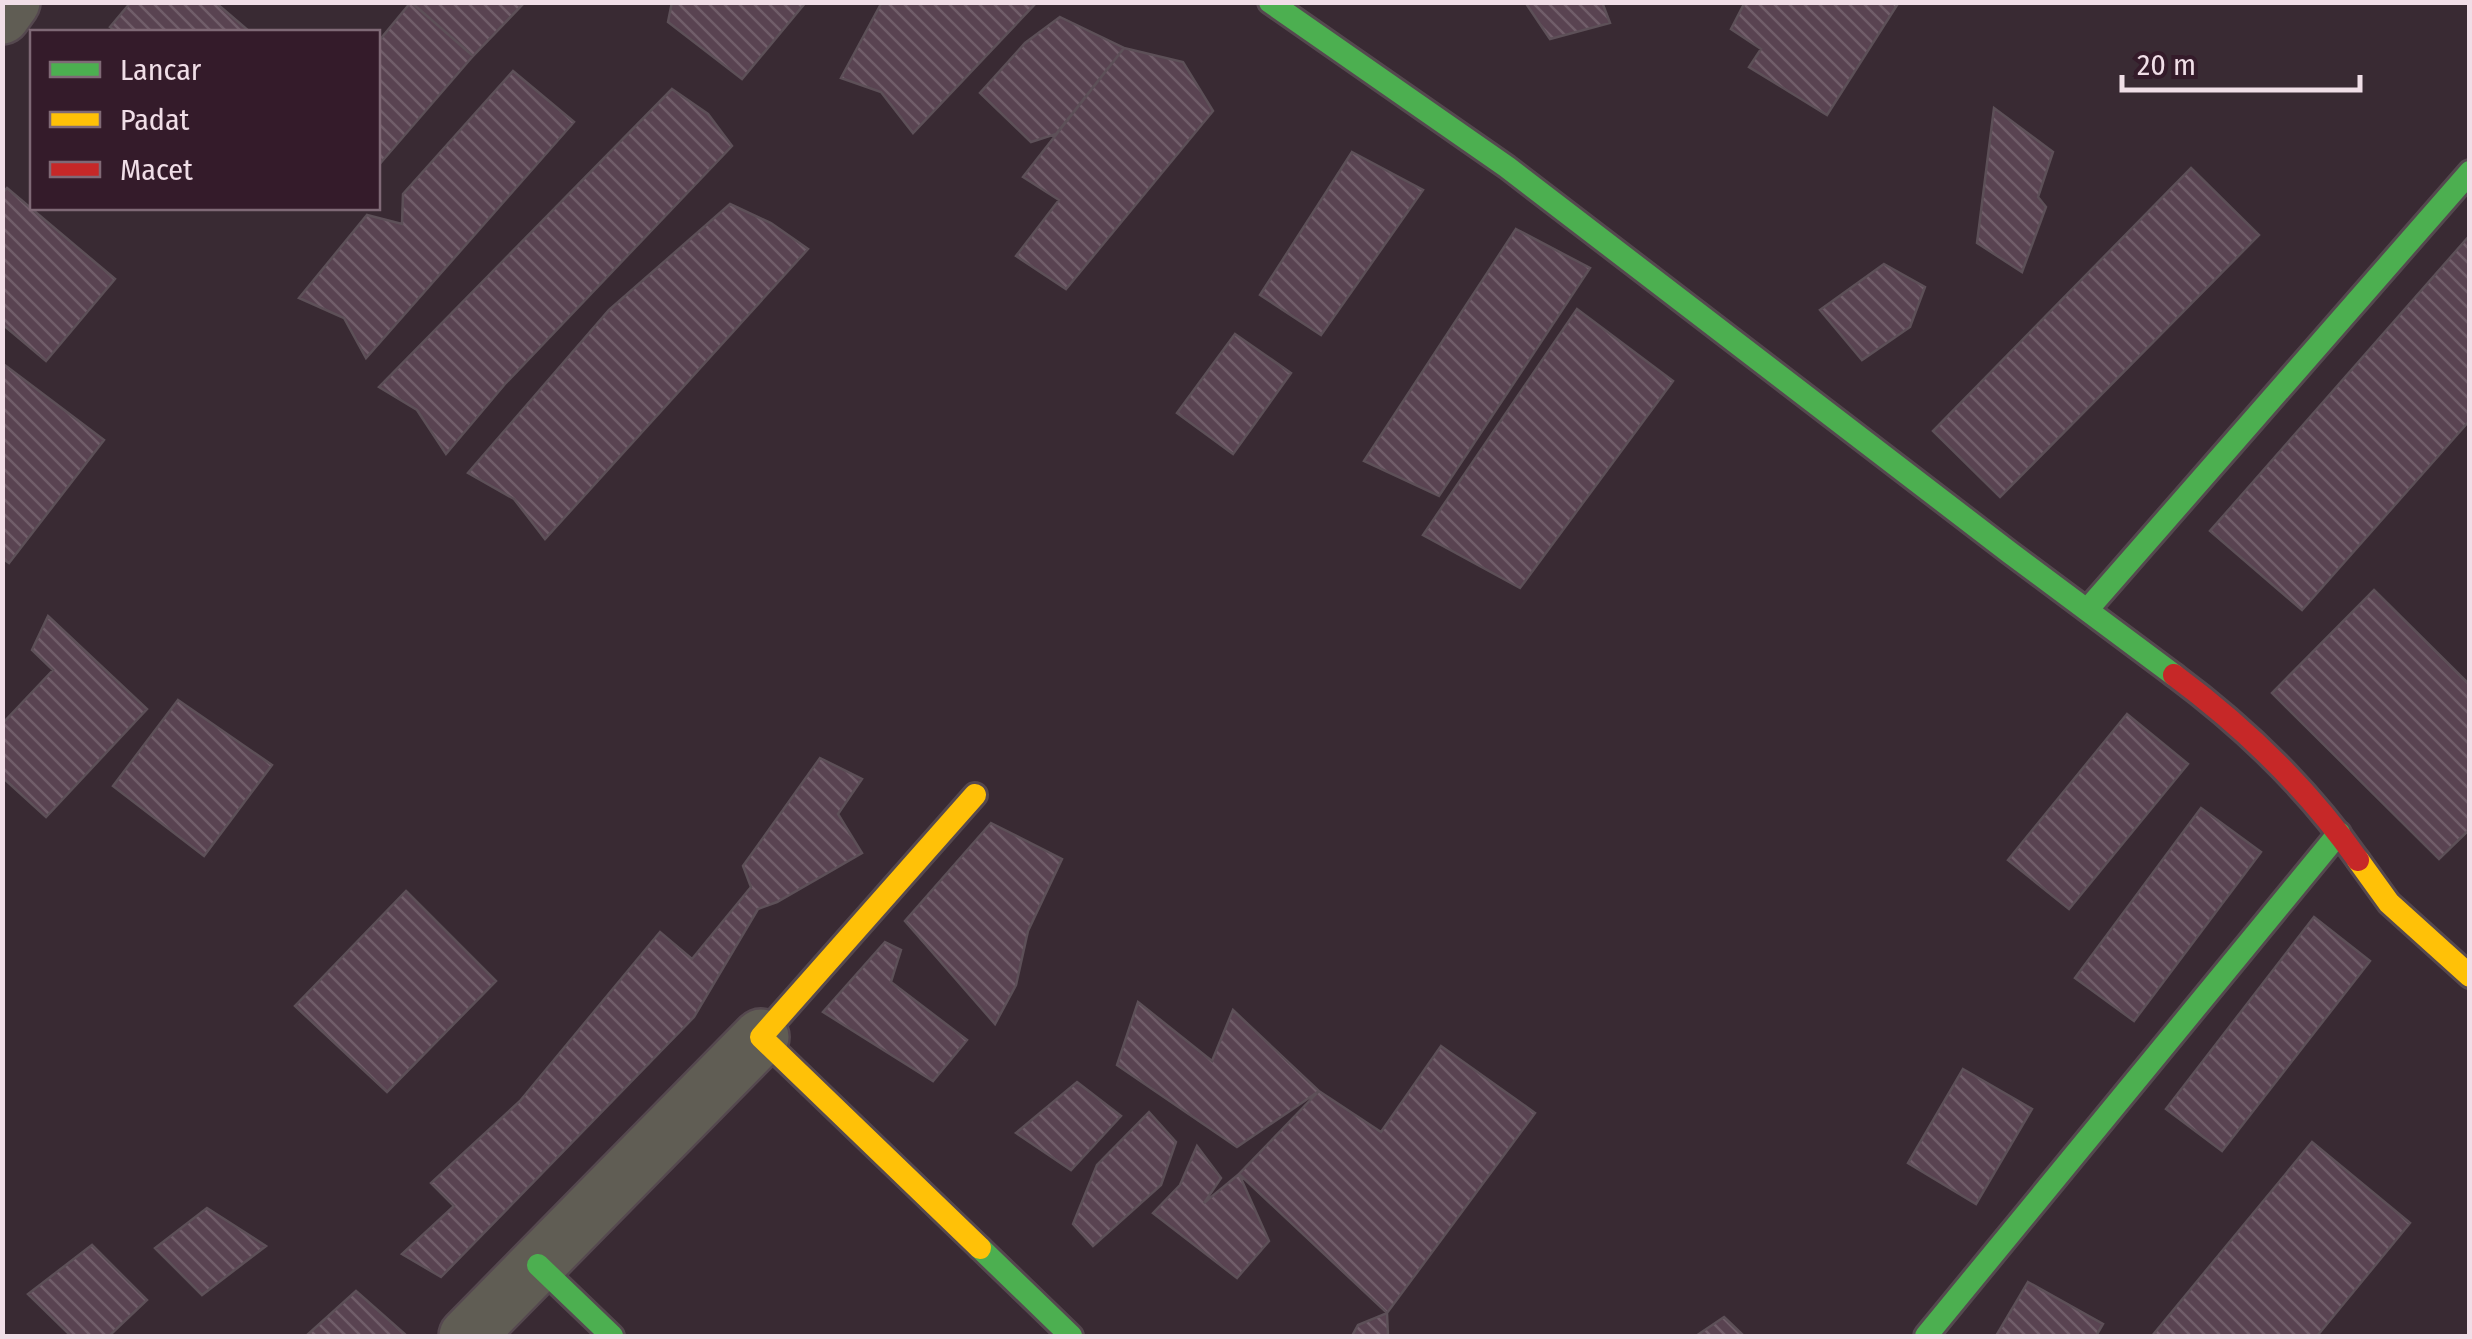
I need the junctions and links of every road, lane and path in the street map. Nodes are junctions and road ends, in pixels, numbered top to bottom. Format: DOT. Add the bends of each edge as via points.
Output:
graph roads {
  1 [pos="12,2"];
  2 [pos="1270,2"];
  3 [pos="2,16"];
  4 [pos="2470,172"];
  5 [pos="2087,610"];
  6 [pos="975,795"];
  7 [pos="2339,833"];
  8 [pos="2470,976"];
  9 [pos="760,1037"];
  10 [pos="538,1265"];
  11 [pos="467,1336"];
  12 [pos="612,1336"];
  13 [pos="1071,1336"];
  14 [pos="1926,1336"];
  1 -- 3 [label="street"];
  2 -- 5 [label="street" via="1507,167"];
  4 -- 5 [label="street"];
  5 -- 7 [label="street" via="2210,701"];
  6 -- 9 [label="street"];
  7 -- 8 [label="street" via="2390,903"];
  7 -- 14 [label="street"];
  9 -- 10 [label="street"];
  9 -- 13 [label="street"];
  10 -- 11 [label="street"];
  10 -- 12 [label="street"];
}
